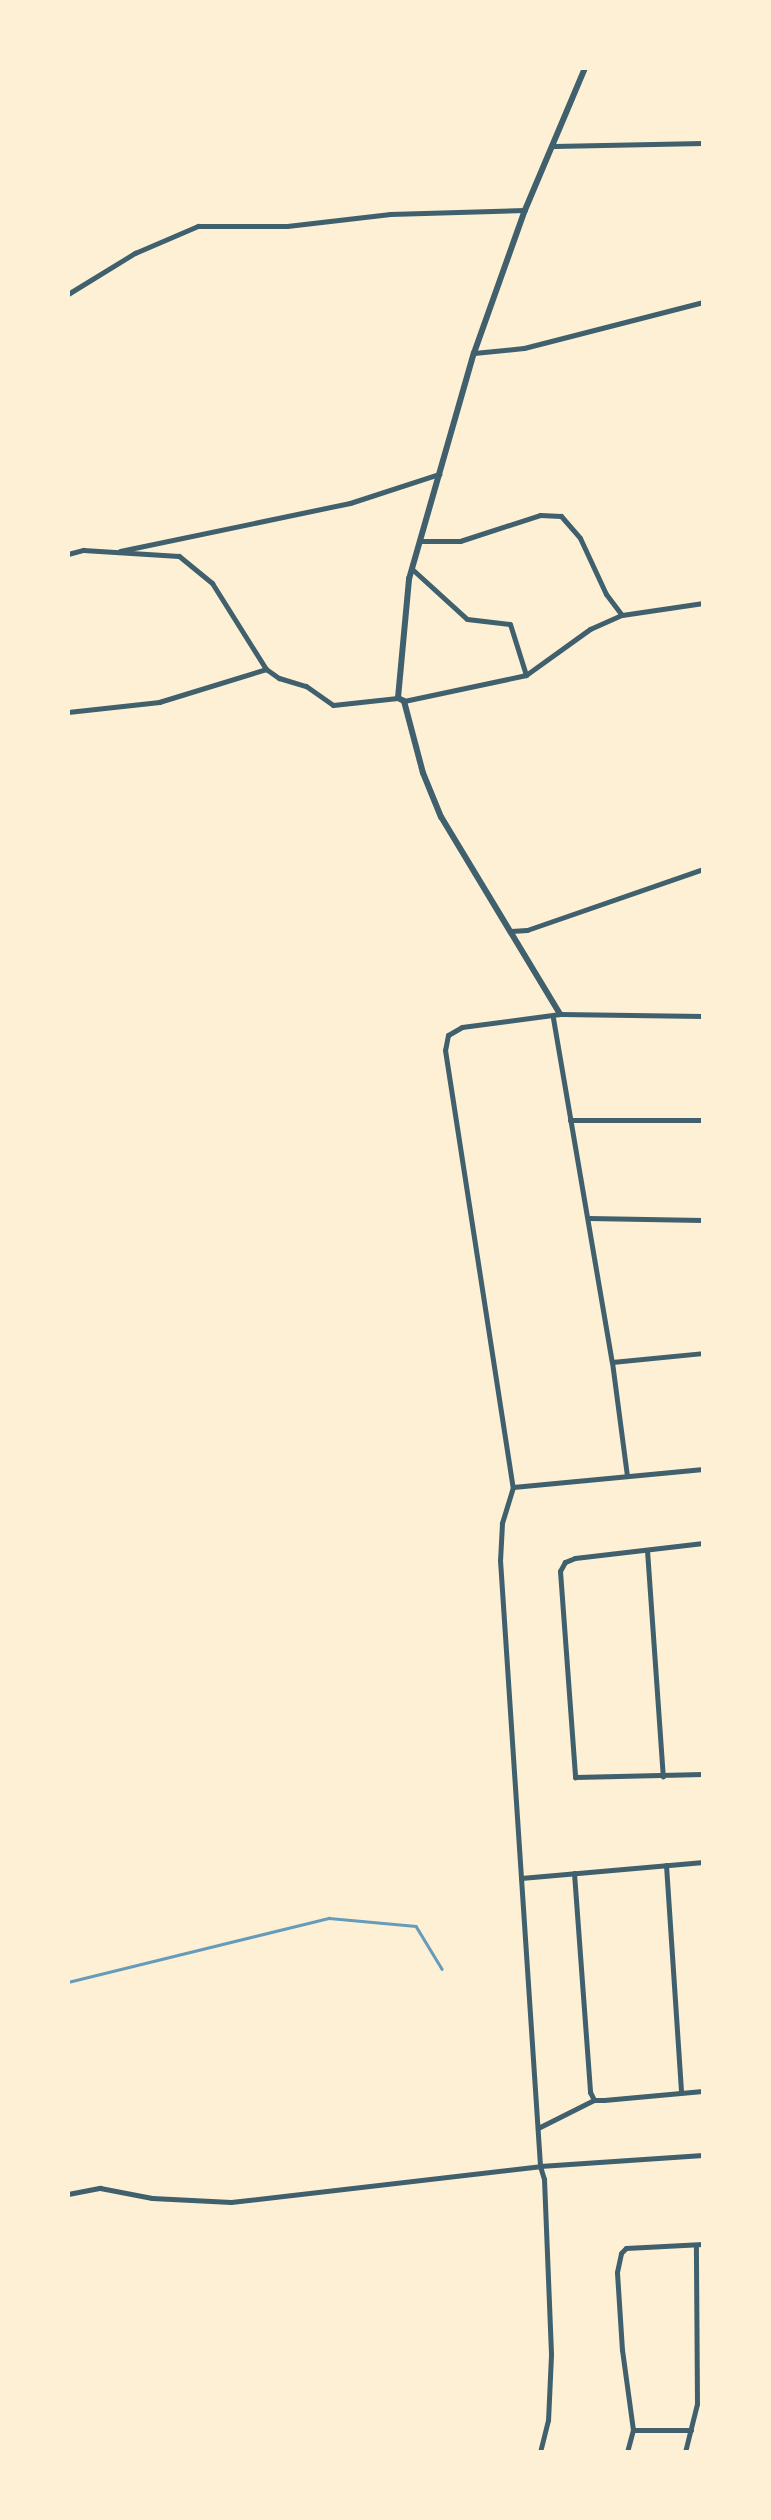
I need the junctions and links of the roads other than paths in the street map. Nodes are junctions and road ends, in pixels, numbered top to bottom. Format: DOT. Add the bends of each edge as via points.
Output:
graph roads {
  1 [pos="585,68"];
  2 [pos="703,143"];
  3 [pos="554,146"];
  4 [pos="526,210"];
  5 [pos="68,294"];
  6 [pos="703,302"];
  7 [pos="474,353"];
  8 [pos="439,474"];
  9 [pos="420,541"];
  10 [pos="115,552"];
  11 [pos="68,554"];
  12 [pos="412,569"];
  13 [pos="703,603"];
  14 [pos="622,615"];
  15 [pos="266,669"];
  16 [pos="526,675"];
  17 [pos="401,699"];
  18 [pos="68,712"];
  19 [pos="703,869"];
  20 [pos="511,931"];
  21 [pos="560,1014"];
  22 [pos="703,1016"];
  23 [pos="553,1018"];
  24 [pos="570,1120"];
  25 [pos="703,1121"];
  26 [pos="588,1218"];
  27 [pos="703,1220"];
  28 [pos="703,1353"];
  29 [pos="612,1362"];
  30 [pos="703,1469"];
  31 [pos="627,1476"];
  32 [pos="513,1487"];
  33 [pos="703,1543"];
  34 [pos="648,1549"];
  35 [pos="703,1774"];
  36 [pos="663,1776"];
  37 [pos="703,1862"];
  38 [pos="666,1866"];
  39 [pos="574,1873"];
  40 [pos="521,1878"];
  41 [pos="703,2091"];
  42 [pos="681,2093"];
  43 [pos="594,2100"];
  44 [pos="538,2128"];
  45 [pos="703,2155"];
  46 [pos="540,2166"];
  47 [pos="68,2194"];
  48 [pos="703,2244"];
  49 [pos="696,2247"];
  50 [pos="699,2351"];
  51 [pos="633,2430"];
  52 [pos="691,2430"];
  53 [pos="540,2452"];
  54 [pos="627,2452"];
  55 [pos="685,2452"];
  1 -- 3 [label="street"];
  2 -- 3 [label="street"];
  3 -- 4 [label="street"];
  4 -- 5 [label="street" via="390,214 310,225 198,226 135,253"];
  4 -- 7 [label="street"];
  6 -- 7 [label="street" via="524,348"];
  7 -- 8 [label="street"];
  8 -- 9 [label="street"];
  8 -- 10 [label="street" via="350,503 188,533"];
  9 -- 12 [label="street"];
  9 -- 14 [label="street" via="460,541 540,515 561,516 580,538 606,594"];
  10 -- 11 [label="street"];
  10 -- 15 [label="street" via="179,556 226,603"];
  12 -- 16 [label="street" via="467,619 510,624"];
  12 -- 17 [label="street"];
  13 -- 14 [label="street"];
  14 -- 16 [label="street" via="590,629"];
  15 -- 17 [label="street" via="306,686 333,705"];
  15 -- 18 [label="street" via="159,702"];
  16 -- 17 [label="street"];
  17 -- 20 [label="street" via="441,817"];
  19 -- 20 [label="street" via="527,930"];
  20 -- 21 [label="street"];
  21 -- 22 [label="street"];
  21 -- 23 [label="street"];
  23 -- 24 [label="street"];
  23 -- 32 [label="street" via="462,1027 448,1035 445,1050"];
  24 -- 25 [label="street"];
  24 -- 26 [label="street"];
  26 -- 27 [label="street"];
  26 -- 29 [label="street" via="590,1256"];
  28 -- 29 [label="street"];
  29 -- 31 [label="street"];
  30 -- 31 [label="street"];
  31 -- 32 [label="street"];
  32 -- 40 [label="street" via="502,1523 500,1560"];
  33 -- 34 [label="street"];
  34 -- 36 [label="street"];
  34 -- 36 [label="street" via="575,1558 565,1562 560,1571 572,1767 575,1777 584,1780"];
  35 -- 36 [label="street"];
  37 -- 38 [label="street"];
  38 -- 39 [label="street"];
  38 -- 42 [label="street"];
  39 -- 40 [label="street"];
  39 -- 43 [label="street"];
  40 -- 44 [label="street"];
  41 -- 42 [label="street"];
  42 -- 43 [label="street"];
  43 -- 44 [label="street"];
  44 -- 46 [label="street"];
  45 -- 46 [label="street"];
  46 -- 47 [label="street" via="231,2202 152,2198 100,2188"];
  46 -- 53 [label="street" via="551,2355 548,2420"];
  48 -- 49 [label="street"];
  49 -- 50 [label="street"];
  49 -- 51 [label="street" via="626,2248 621,2253 617,2272 622,2350"];
  50 -- 52 [label="street"];
  51 -- 52 [label="street"];
  51 -- 54 [label="street"];
  52 -- 55 [label="street"];
}
